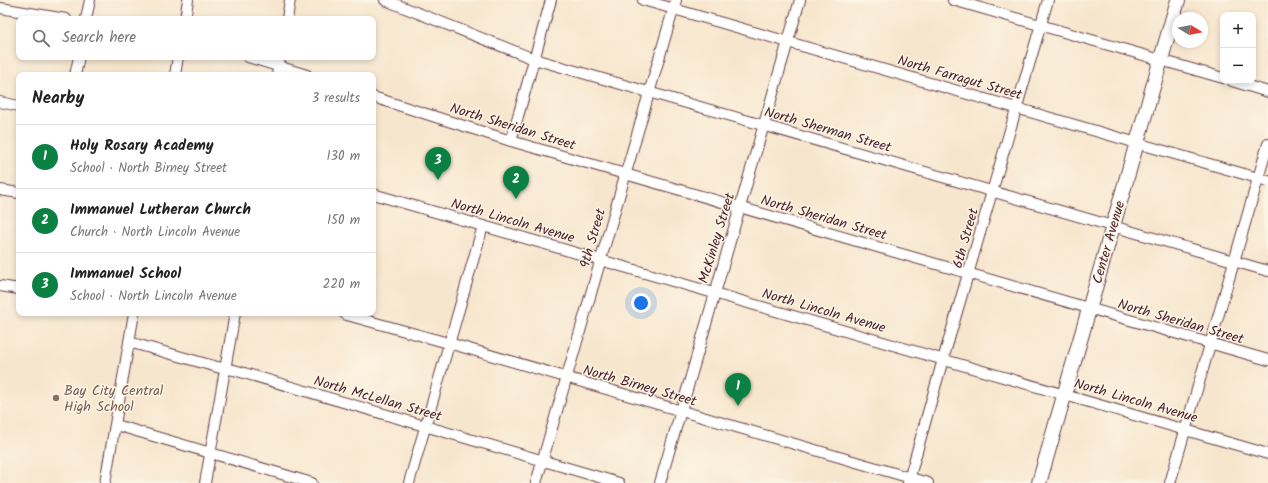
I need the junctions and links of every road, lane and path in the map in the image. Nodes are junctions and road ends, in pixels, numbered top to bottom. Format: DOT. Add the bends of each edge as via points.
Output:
graph roads {
  1 [pos="90,0"];
  2 [pos="188,0"];
  3 [pos="290,0"];
  4 [pos="385,0"];
  5 [pos="551,0"];
  6 [pos="643,0"];
  7 [pos="800,0"];
  8 [pos="953,0"];
  9 [pos="1048,0"];
  10 [pos="1178,0"];
  11 [pos="674,4"];
  12 [pos="0,8"];
  13 [pos="48,16"];
  14 [pos="87,16"];
  15 [pos="185,16"];
  16 [pos="287,16"];
  17 [pos="1041,26"];
  18 [pos="788,41"];
  19 [pos="534,59"];
  20 [pos="78,60"];
  21 [pos="178,60"];
  22 [pos="258,60"];
  23 [pos="1160,60"];
  24 [pos="279,66"];
  25 [pos="76,72"];
  26 [pos="176,72"];
  27 [pos="298,72"];
  28 [pos="1220,77"];
  29 [pos="1242,84"];
  30 [pos="649,91"];
  31 [pos="1268,92"];
  32 [pos="376,97"];
  33 [pos="0,102"];
  34 [pos="16,105"];
  35 [pos="1017,108"];
  36 [pos="764,125"];
  37 [pos="510,141"];
  38 [pos="1136,143"];
  39 [pos="1268,144"];
  40 [pos="625,174"];
  41 [pos="1258,178"];
  42 [pos="1268,181"];
  43 [pos="0,190"];
  44 [pos="993,191"];
  45 [pos="16,193"];
  46 [pos="376,195"];
  47 [pos="740,207"];
  48 [pos="483,226"];
  49 [pos="1113,226"];
  50 [pos="600,260"];
  51 [pos="1235,261"];
  52 [pos="1268,271"];
  53 [pos="969,274"];
  54 [pos="0,286"];
  55 [pos="16,289"];
  56 [pos="714,293"];
  57 [pos="1089,309"];
  58 [pos="133,316"];
  59 [pos="235,316"];
  60 [pos="351,316"];
  61 [pos="129,342"];
  62 [pos="450,344"];
  63 [pos="1211,344"];
  64 [pos="944,359"];
  65 [pos="1268,360"];
  66 [pos="226,369"];
  67 [pos="567,378"];
  68 [pos="1065,395"];
  69 [pos="681,412"];
  70 [pos="116,425"];
  71 [pos="425,426"];
  72 [pos="1186,429"];
  73 [pos="210,453"];
  74 [pos="1268,454"];
  75 [pos="543,460"];
  76 [pos="909,480"];
  77 [pos="106,483"];
  78 [pos="205,483"];
  79 [pos="312,483"];
  80 [pos="409,483"];
  81 [pos="536,483"];
  82 [pos="619,483"];
  83 [pos="660,483"];
  84 [pos="928,483"];
  85 [pos="1039,483"];
  86 [pos="1170,483"];
  1 -- 14 [label="street"];
  2 -- 15 [label="street"];
  3 -- 16 [label="street"];
  4 -- 19 [label="street, North Sherman Street"];
  5 -- 19 [label="street"];
  6 -- 11 [label="street, North Farragut Street"];
  7 -- 18 [label="street, McKinley Street"];
  8 -- 17 [label="street"];
  9 -- 17 [label="street, 6th Street"];
  10 -- 23 [label="highway, Center Avenue"];
  11 -- 18 [label="street, North Farragut Street"];
  11 -- 30 [label="street, 9th Street"];
  12 -- 13 [label="street"];
  17 -- 23 [label="street"];
  17 -- 35 [label="street, 6th Street"];
  18 -- 35 [label="street, North Farragut Street"];
  18 -- 36 [label="street, McKinley Street"];
  19 -- 30 [label="street, North Sherman Street"];
  19 -- 37 [label="street"];
  20 -- 25 [label="street"];
  21 -- 26 [label="street"];
  22 -- 24 [label="street"];
  23 -- 28 [label="street"];
  23 -- 38 [label="highway, Center Avenue"];
  24 -- 27 [label="street"];
  29 -- 31 [label="street"];
  30 -- 36 [label="street, North Sherman Street"];
  30 -- 40 [label="street, 9th Street"];
  32 -- 37 [label="street, North Sheridan Street"];
  33 -- 34 [label="street"];
  35 -- 38 [label="street, North Farragut Street"];
  35 -- 44 [label="street, 6th Street"];
  36 -- 44 [label="street, North Sherman Street"];
  36 -- 47 [label="street, McKinley Street"];
  37 -- 40 [label="street, North Sheridan Street"];
  38 -- 41 [label="street, North Farragut Street"];
  38 -- 49 [label="highway, Center Avenue"];
  39 -- 41 [label="street"];
  40 -- 47 [label="street, North Sheridan Street"];
  40 -- 50 [label="street, 9th Street"];
  41 -- 42 [label="street, North Farragut Street"];
  41 -- 51 [label="street"];
  43 -- 45 [label="street"];
  44 -- 49 [label="street, North Sherman Street"];
  44 -- 53 [label="street, 6th Street"];
  46 -- 48 [label="street, North Lincoln Avenue"];
  47 -- 53 [label="street, North Sheridan Street"];
  47 -- 56 [label="street, McKinley Street"];
  48 -- 50 [label="street, North Lincoln Avenue"];
  48 -- 62 [label="street"];
  49 -- 51 [label="street, North Sherman Street"];
  49 -- 57 [label="highway, Center Avenue"];
  50 -- 56 [label="street, North Lincoln Avenue"];
  50 -- 67 [label="street, 9th Street"];
  51 -- 52 [label="street, North Sherman Street"];
  51 -- 63 [label="street"];
  53 -- 57 [label="street, North Sheridan Street"];
  53 -- 64 [label="street, 6th Street"];
  54 -- 55 [label="street"];
  56 -- 64 [label="street, North Lincoln Avenue"];
  56 -- 69 [label="street, McKinley Street"];
  57 -- 63 [label="street, North Sheridan Street"];
  57 -- 68 [label="highway, Center Avenue"];
  58 -- 61 [label="street"];
  59 -- 66 [label="street"];
  60 -- 62 [label="street, North Birney Street"];
  61 -- 66 [label="street, North McLellan Street"];
  61 -- 70 [label="street"];
  62 -- 67 [label="street, North Birney Street"];
  62 -- 71 [label="street"];
  63 -- 65 [label="street, North Sheridan Street"];
  63 -- 72 [label="street"];
  64 -- 68 [label="street, North Lincoln Avenue"];
  64 -- 76 [label="street, 6th Street"];
  66 -- 71 [label="street, North McLellan Street"];
  66 -- 73 [label="street"];
  67 -- 69 [label="street, North Birney Street"];
  67 -- 75 [label="street, 9th Street"];
  68 -- 72 [label="street, North Lincoln Avenue"];
  68 -- 85 [label="highway, Center Avenue"];
  69 -- 76 [label="street, North Birney Street"];
  69 -- 83 [label="street, McKinley Street"];
  70 -- 73 [label="street"];
  70 -- 77 [label="street"];
  71 -- 75 [label="street, North McLellan Street"];
  71 -- 80 [label="street"];
  72 -- 74 [label="street, North Lincoln Avenue"];
  72 -- 86 [label="street"];
  73 -- 78 [label="street"];
  73 -- 79 [label="street"];
  75 -- 81 [label="street, 9th Street"];
  75 -- 82 [label="street, North McLellan Street"];
  76 -- 84 [label="street, North Birney Street"];
}
